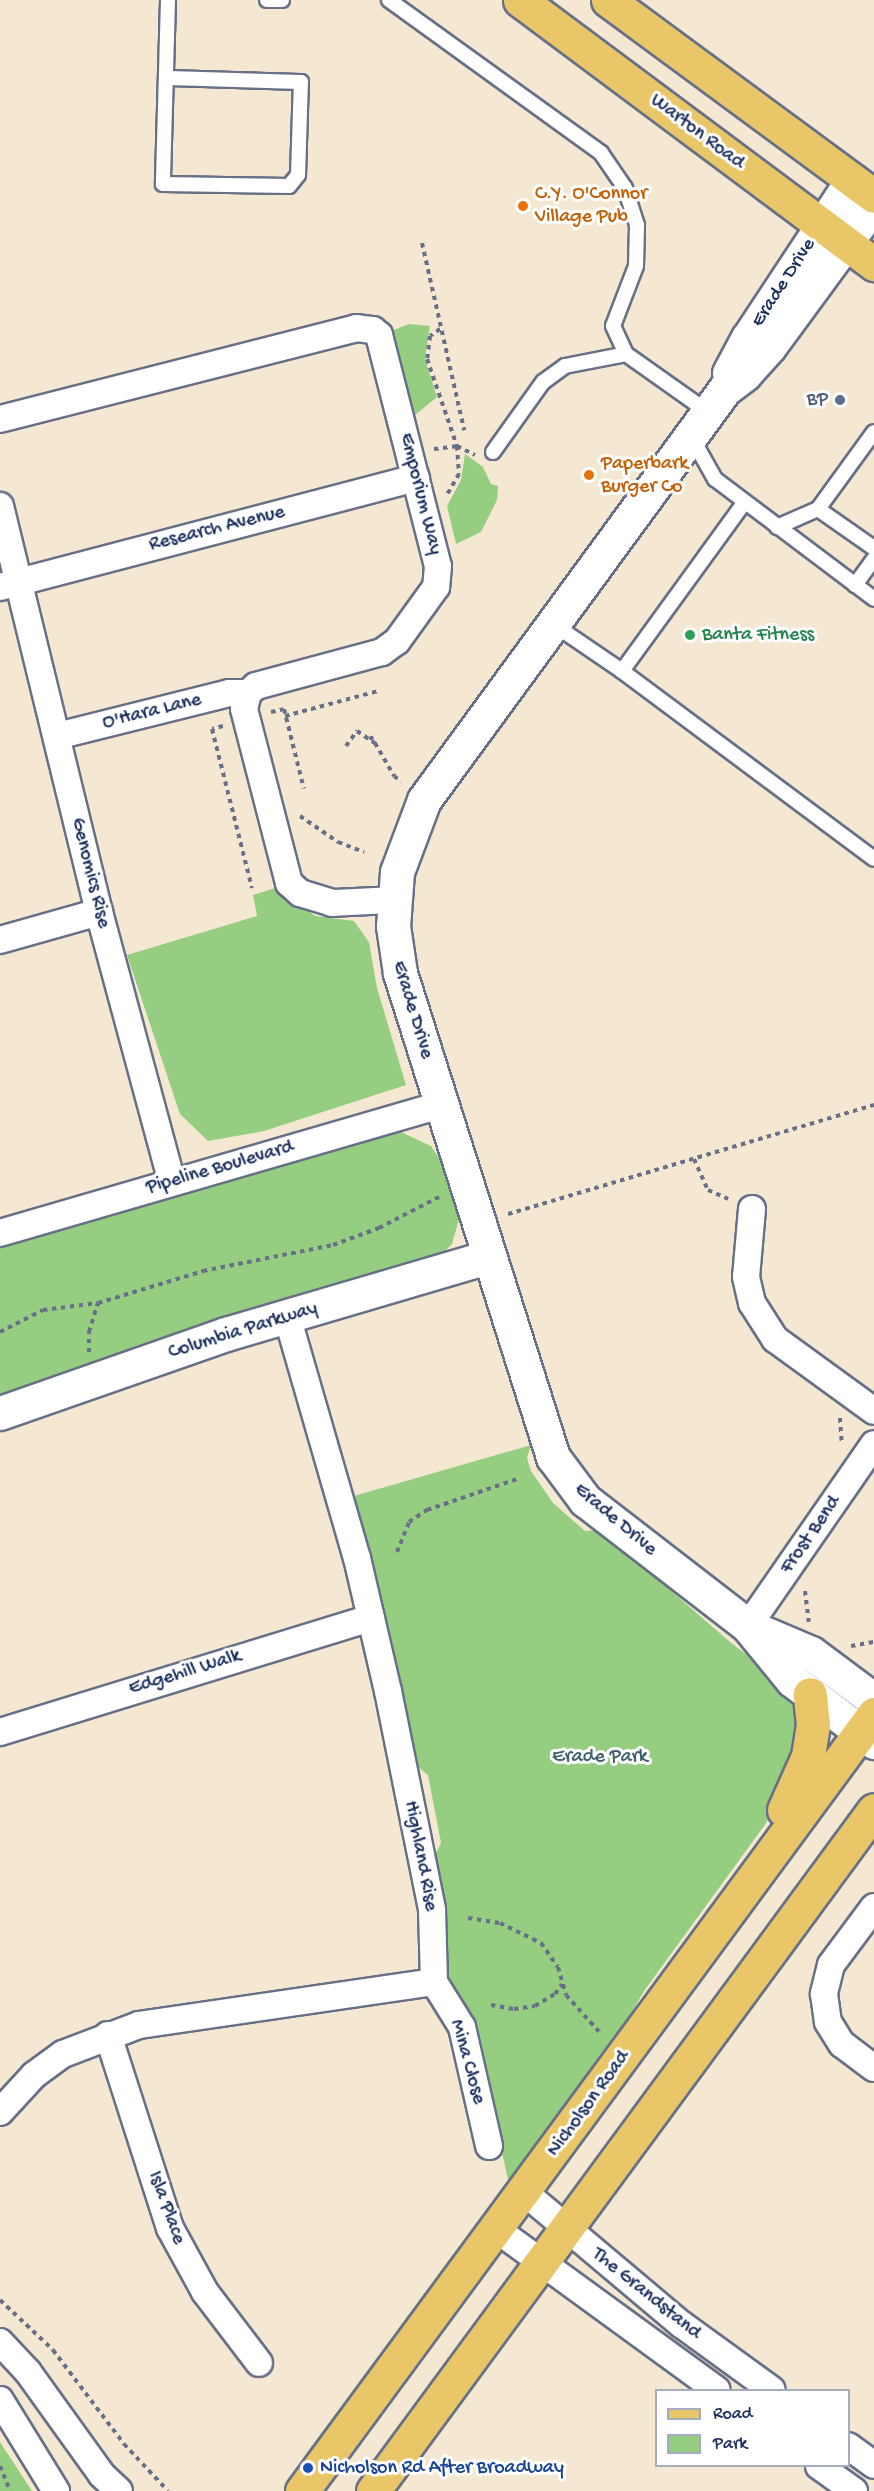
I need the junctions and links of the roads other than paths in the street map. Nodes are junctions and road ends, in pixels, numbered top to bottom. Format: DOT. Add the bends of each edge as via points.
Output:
graph roads {
  1 [pos="168,0"];
  2 [pos="267,0"];
  3 [pos="282,0"];
  4 [pos="389,0"];
  5 [pos="520,0"];
  6 [pos="608,0"];
  7 [pos="168,78"];
  8 [pos="863,188"];
  9 [pos="874,204"];
  10 [pos="833,234"];
  11 [pos="874,264"];
  12 [pos="626,354"];
  13 [pos="708,412"];
  14 [pos="0,418"];
  15 [pos="874,432"];
  16 [pos="488,457"];
  17 [pos="416,478"];
  18 [pos="744,503"];
  19 [pos="0,506"];
  20 [pos="818,509"];
  21 [pos="777,527"];
  22 [pos="874,548"];
  23 [pos="874,559"];
  24 [pos="9,584"];
  25 [pos="855,585"];
  26 [pos="874,598"];
  27 [pos="554,624"];
  28 [pos="622,671"];
  29 [pos="248,693"];
  30 [pos="57,736"];
  31 [pos="874,859"];
  32 [pos="393,900"];
  33 [pos="99,912"];
  34 [pos="0,940"];
  35 [pos="441,1105"];
  36 [pos="172,1182"];
  37 [pos="752,1209"];
  38 [pos="0,1233"];
  39 [pos="488,1257"];
  40 [pos="286,1316"];
  41 [pos="874,1411"];
  42 [pos="0,1413"];
  43 [pos="874,1444"];
  44 [pos="371,1618"];
  45 [pos="748,1626"];
  46 [pos="810,1694"];
  47 [pos="874,1700"];
  48 [pos="869,1729"];
  49 [pos="0,1732"];
  50 [pos="874,1810"];
  51 [pos="874,1907"];
  52 [pos="726,1911"];
  53 [pos="434,1982"];
  54 [pos="108,2035"];
  55 [pos="874,2068"];
  56 [pos="0,2112"];
  57 [pos="489,2146"];
  58 [pos="524,2192"];
  59 [pos="496,2229"];
  60 [pos="568,2230"];
  61 [pos="541,2264"];
  62 [pos="0,2342"];
  63 [pos="259,2363"];
  64 [pos="714,2389"];
  65 [pos="769,2389"];
  66 [pos="0,2400"];
  67 [pos="850,2447"];
  68 [pos="874,2465"];
  69 [pos="820,2467"];
  70 [pos="56,2491"];
  71 [pos="119,2491"];
  72 [pos="302,2491"];
  73 [pos="373,2491"];
  74 [pos="854,2491"];
  1 -- 7 [label="lane"];
  2 -- 3 [label="lane"];
  4 -- 12 [label="lane" via="601,153 625,188 637,225 636,266 613,326"];
  5 -- 10 [label="main road, Warton Road"];
  6 -- 8 [label="main road"];
  7 -- 7 [label="lane" via="163,184 289,186 298,175 301,82"];
  8 -- 10 [label="street, Erade Drive"];
  9 -- 10 [label="street, Erade Drive"];
  10 -- 11 [label="main road, Warton Road"];
  10 -- 13 [label="street, Erade Drive" via="770,347"];
  12 -- 13 [label="lane"];
  12 -- 16 [label="lane" via="565,366 543,382"];
  13 -- 18 [label="lane" via="715,479"];
  13 -- 27 [label="street, Erade Drive"];
  14 -- 17 [label="street, Emporium Way" via="365,328 373,330 383,342"];
  15 -- 20 [label="lane"];
  17 -- 24 [label="street, Research Avenue"];
  17 -- 29 [label="street, Emporium Way" via="438,566 436,587 424,609 397,641 382,652 256,686"];
  18 -- 21 [label="lane"];
  18 -- 28 [label="lane"];
  19 -- 24 [label="street, Genomics Rise"];
  20 -- 21 [label="lane"];
  20 -- 22 [label="lane"];
  21 -- 25 [label="lane"];
  23 -- 25 [label="lane"];
  24 -- 30 [label="street, Genomics Rise"];
  25 -- 26 [label="lane"];
  27 -- 28 [label="lane"];
  27 -- 32 [label="street, Erade Drive" via="424,800 404,848"];
  28 -- 31 [label="lane"];
  29 -- 30 [label="street, O'Hara Lane" via="229,693"];
  29 -- 32 [label="street" via="244,709 289,883 300,893 332,903"];
  30 -- 33 [label="street, Genomics Rise"];
  32 -- 35 [label="street, Erade Drive" via="393,935 400,973"];
  33 -- 34 [label="street"];
  33 -- 36 [label="street, Genomics Rise"];
  35 -- 36 [label="street, Pipeline Boulevard"];
  35 -- 39 [label="street, Erade Drive"];
  36 -- 38 [label="street, Pipeline Boulevard"];
  37 -- 41 [label="street" via="746,1277 752,1303 776,1339"];
  39 -- 40 [label="street, Columbia Parkway"];
  39 -- 45 [label="street, Erade Drive" via="545,1439 571,1484 598,1511"];
  40 -- 42 [label="street, Columbia Parkway"];
  40 -- 44 [label="street, Highland Rise"];
  43 -- 45 [label="street, Frost Bend"];
  44 -- 49 [label="street, Edgehill Walk"];
  44 -- 53 [label="street, Highland Rise" via="432,1910"];
  45 -- 46 [label="street, Erade Drive" via="792,1680"];
  45 -- 47 [label="street, Erade Drive" via="812,1653"];
  46 -- 48 [label="street, Erade Drive"];
  46 -- 52 [label="main road" via="813,1725 808,1756 794,1793"];
  48 -- 52 [label="main road, Nicholson Road"];
  50 -- 60 [label="main road"];
  51 -- 55 [label="street" via="831,1965 824,1994 828,2022 842,2044"];
  52 -- 58 [label="main road, Nicholson Road"];
  53 -- 54 [label="street" via="180,2018"];
  53 -- 57 [label="street, Mina Close" via="462,2027"];
  54 -- 56 [label="street" via="63,2054 34,2075"];
  54 -- 63 [label="street, Isla Place" via="170,2228 205,2292"];
  58 -- 59 [label="main road, Nicholson Road"];
  58 -- 60 [label="street, The Grandstand"];
  59 -- 61 [label="street, The Grandstand"];
  59 -- 72 [label="main road, Nicholson Road"];
  60 -- 61 [label="main road"];
  60 -- 65 [label="street, The Grandstand" via="681,2324"];
  61 -- 64 [label="street, The Grandstand"];
  61 -- 73 [label="main road"];
  62 -- 71 [label="street" via="28,2372 102,2475"];
  66 -- 70 [label="street"];
  67 -- 68 [label="street"];
  69 -- 74 [label="street"];
}
